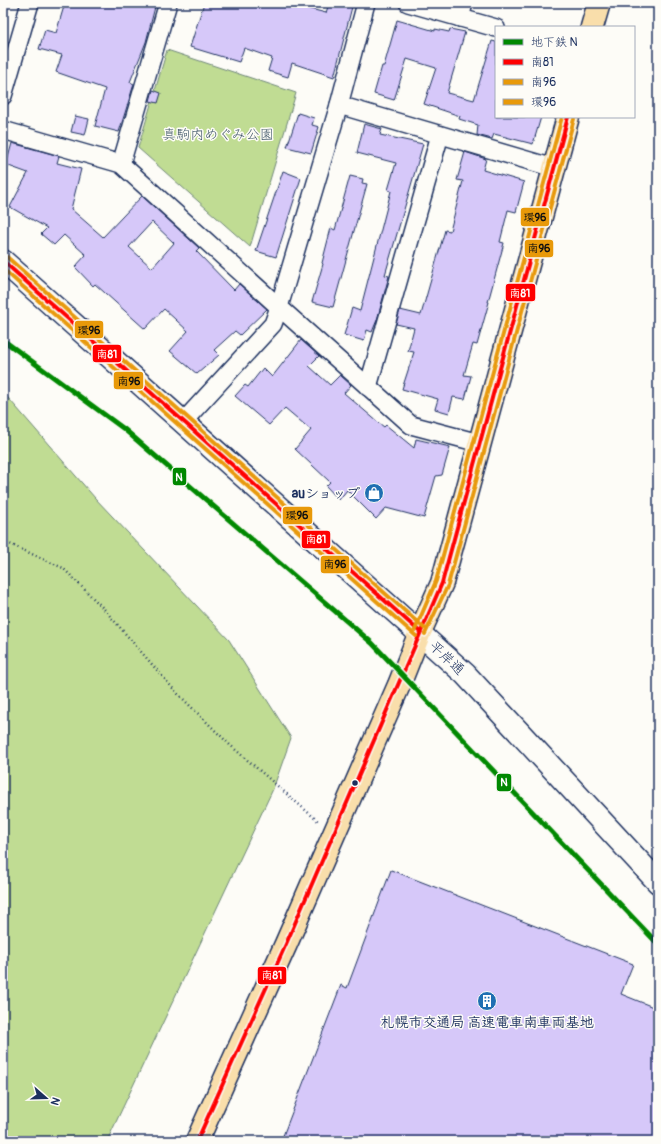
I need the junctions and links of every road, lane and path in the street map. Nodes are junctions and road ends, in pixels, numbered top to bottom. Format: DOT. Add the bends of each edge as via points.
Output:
graph roads {
  1 [pos="30,3"];
  2 [pos="168,3"];
  3 [pos="366,3"];
  4 [pos="408,3"];
  5 [pos="599,3"];
  6 [pos="462,10"];
  7 [pos="592,26"];
  8 [pos="495,27"];
  9 [pos="3,96"];
  10 [pos="339,105"];
  11 [pos="568,118"];
  12 [pos="3,130"];
  13 [pos="440,135"];
  14 [pos="121,164"];
  15 [pos="554,168"];
  16 [pos="3,261"];
  17 [pos="279,307"];
  18 [pos="368,387"];
  19 [pos="183,422"];
  20 [pos="479,443"];
  21 [pos="3,541"];
  22 [pos="420,632"];
  23 [pos="321,824"];
  24 [pos="658,882"];
  25 [pos="197,1141"];
  1 -- 9 [label="street"];
  2 -- 14 [label="street"];
  3 -- 10 [label="street"];
  4 -- 6 [label="street"];
  5 -- 7 [label="main road"];
  6 -- 8 [label="street"];
  10 -- 13 [label="street"];
  10 -- 17 [label="street"];
  11 -- 15 [label="main road"];
  12 -- 14 [label="street"];
  13 -- 15 [label="street"];
  13 -- 18 [label="street"];
  14 -- 17 [label="street"];
  15 -- 20 [label="main road"];
  16 -- 19 [label="street, 平岸通"];
  17 -- 18 [label="street"];
  17 -- 19 [label="street" via="273,324"];
  18 -- 20 [label="street" via="411,425"];
  19 -- 22 [label="street, 平岸通"];
  20 -- 22 [label="main road" via="442,583"];
  21 -- 23 [label="path" via="64,568 104,609 181,697 230,745"];
  22 -- 24 [label="street, 平岸通" via="465,674"];
  22 -- 25 [label="main road" via="399,685"];
}
